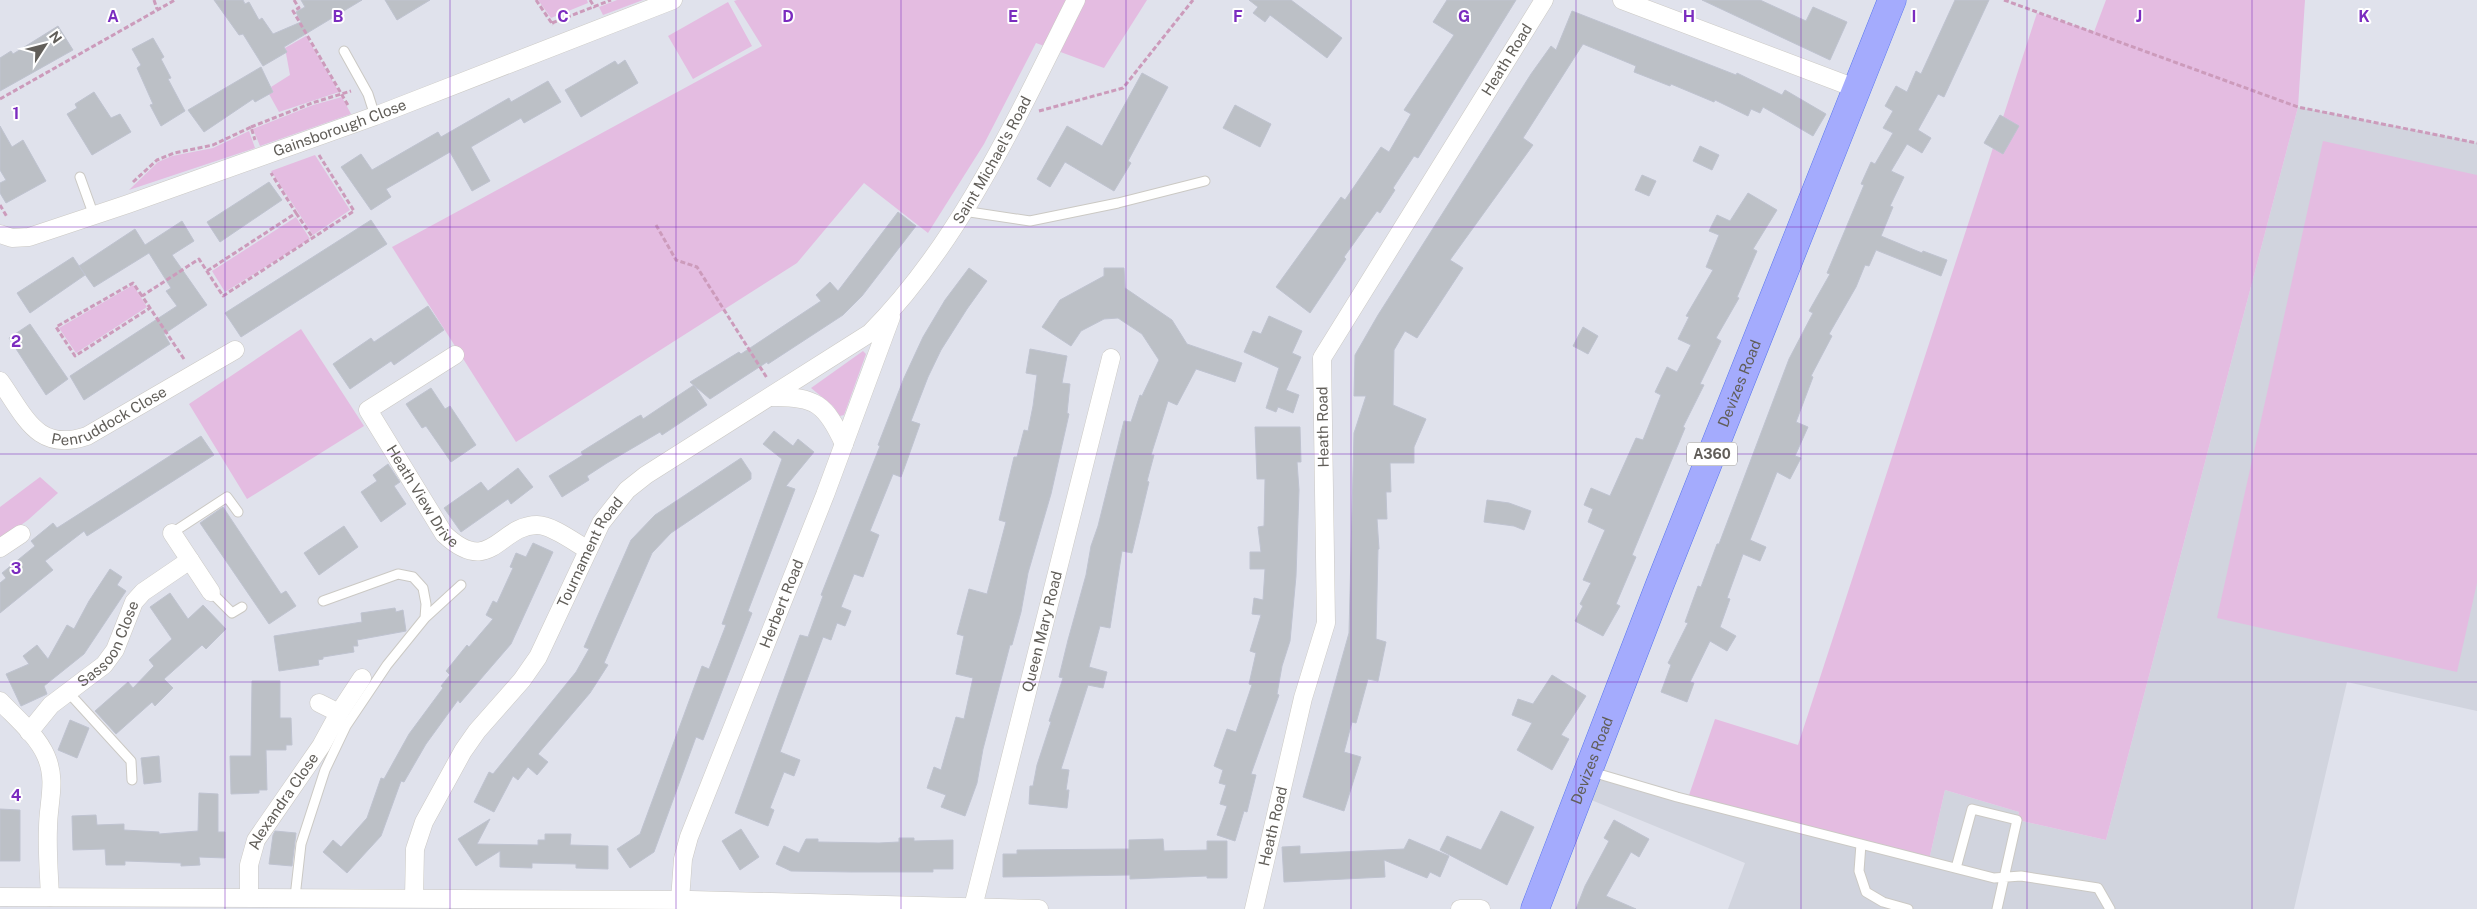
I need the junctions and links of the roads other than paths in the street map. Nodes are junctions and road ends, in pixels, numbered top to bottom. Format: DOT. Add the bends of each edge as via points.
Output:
graph roads {
  1 [pos="673,0"];
  2 [pos="1076,0"];
  3 [pos="1544,0"];
  4 [pos="1622,0"];
  5 [pos="1892,0"];
  6 [pos="344,51"];
  7 [pos="1855,88"];
  8 [pos="375,116"];
  9 [pos="80,177"];
  10 [pos="1204,181"];
  11 [pos="963,211"];
  12 [pos="94,216"];
  13 [pos="0,236"];
  14 [pos="894,310"];
  15 [pos="236,350"];
  16 [pos="455,355"];
  17 [pos="1110,358"];
  18 [pos="0,380"];
  19 [pos="774,395"];
  20 [pos="844,444"];
  21 [pos="238,512"];
  22 [pos="172,533"];
  23 [pos="21,534"];
  24 [pos="0,548"];
  25 [pos="588,550"];
  26 [pos="190,560"];
  27 [pos="461,585"];
  28 [pos="211,592"];
  29 [pos="322,601"];
  30 [pos="242,606"];
  31 [pos="425,618"];
  32 [pos="362,678"];
  33 [pos="68,692"];
  34 [pos="0,701"];
  35 [pos="319,703"];
  36 [pos="339,713"];
  37 [pos="29,732"];
  38 [pos="1588,771"];
  39 [pos="132,780"];
  40 [pos="1861,844"];
  41 [pos="1956,868"];
  42 [pos="2004,878"];
  43 [pos="0,896"];
  44 [pos="50,896"];
  45 [pos="249,897"];
  46 [pos="414,898"];
  47 [pos="680,900"];
  48 [pos="289,901"];
  49 [pos="539,904"];
  50 [pos="973,906"];
  51 [pos="1040,909"];
  52 [pos="1254,909"];
  53 [pos="1460,909"];
  54 [pos="1480,909"];
  55 [pos="1535,909"];
  56 [pos="1908,909"];
  57 [pos="1997,909"];
  58 [pos="2110,909"];
  1 -- 8 [label="street, Gainsborough Close"];
  2 -- 11 [label="street, Saint Michael's Road" via="1017,118"];
  3 -- 52 [label="street, Heath Road" via="1322,358 1326,623 1303,698"];
  4 -- 7 [label="street"];
  5 -- 7 [label="main road, Devizes Road / A360"];
  6 -- 8 [label="lane"];
  7 -- 38 [label="main road, Devizes Road / A360"];
  8 -- 12 [label="street, Gainsborough Close"];
  9 -- 12 [label="lane"];
  10 -- 11 [label="lane" via="1030,221"];
  11 -- 14 [label="street, Saint Michael's Road"];
  12 -- 13 [label="street, Gainsborough Close" via="29,237"];
  14 -- 19 [label="street, Tournament Road" via="870,333"];
  14 -- 20 [label="street, Herbert Road"];
  15 -- 18 [label="street, Penruddock Close" via="87,436 71,442 40,435"];
  16 -- 25 [label="street, Heath View Drive" via="368,410 444,534 458,547 475,551 492,548 525,526 537,525 550,527"];
  17 -- 50 [label="street, Queen Mary Road"];
  19 -- 20 [label="street" via="813,401 834,423"];
  19 -- 25 [label="street, Tournament Road" via="627,490 601,523"];
  20 -- 47 [label="street, Herbert Road" via="689,837 683,859"];
  21 -- 22 [label="lane" via="227,497"];
  22 -- 26 [label="street"];
  23 -- 24 [label="street"];
  25 -- 46 [label="street, Tournament Road" via="538,657 467,744 424,822 415,849"];
  26 -- 28 [label="street"];
  26 -- 33 [label="street, Sassoon Close" via="143,592 134,602 115,650 104,665"];
  27 -- 31 [label="lane"];
  28 -- 30 [label="lane" via="232,614"];
  29 -- 31 [label="lane" via="398,574 413,578 423,588"];
  31 -- 48 [label="lane" via="387,665 346,726 325,770 301,844"];
  32 -- 36 [label="street, Alexandra Close"];
  33 -- 37 [label="street, Sassoon Close" via="51,705"];
  33 -- 39 [label="lane" via="131,761"];
  34 -- 37 [label="street"];
  35 -- 36 [label="street"];
  36 -- 45 [label="street, Alexandra Close" via="321,746 256,840 248,865"];
  37 -- 44 [label="street" via="46,755 52,772 48,826"];
  38 -- 40 [label="lane"];
  38 -- 55 [label="main road, Devizes Road / A360"];
  40 -- 41 [label="lane"];
  40 -- 56 [label="lane" via="1860,870 1866,892 1883,902"];
  41 -- 42 [label="lane"];
  41 -- 42 [label="lane" via="1974,808 2017,820"];
  42 -- 57 [label="lane"];
  42 -- 58 [label="lane" via="2021,876 2098,888"];
  43 -- 44 [label="street"];
  44 -- 45 [label="street"];
  45 -- 48 [label="street"];
  46 -- 48 [label="street"];
  46 -- 49 [label="street"];
  47 -- 49 [label="street"];
  47 -- 50 [label="street"];
  50 -- 51 [label="street"];
  53 -- 54 [label="street"];
}
